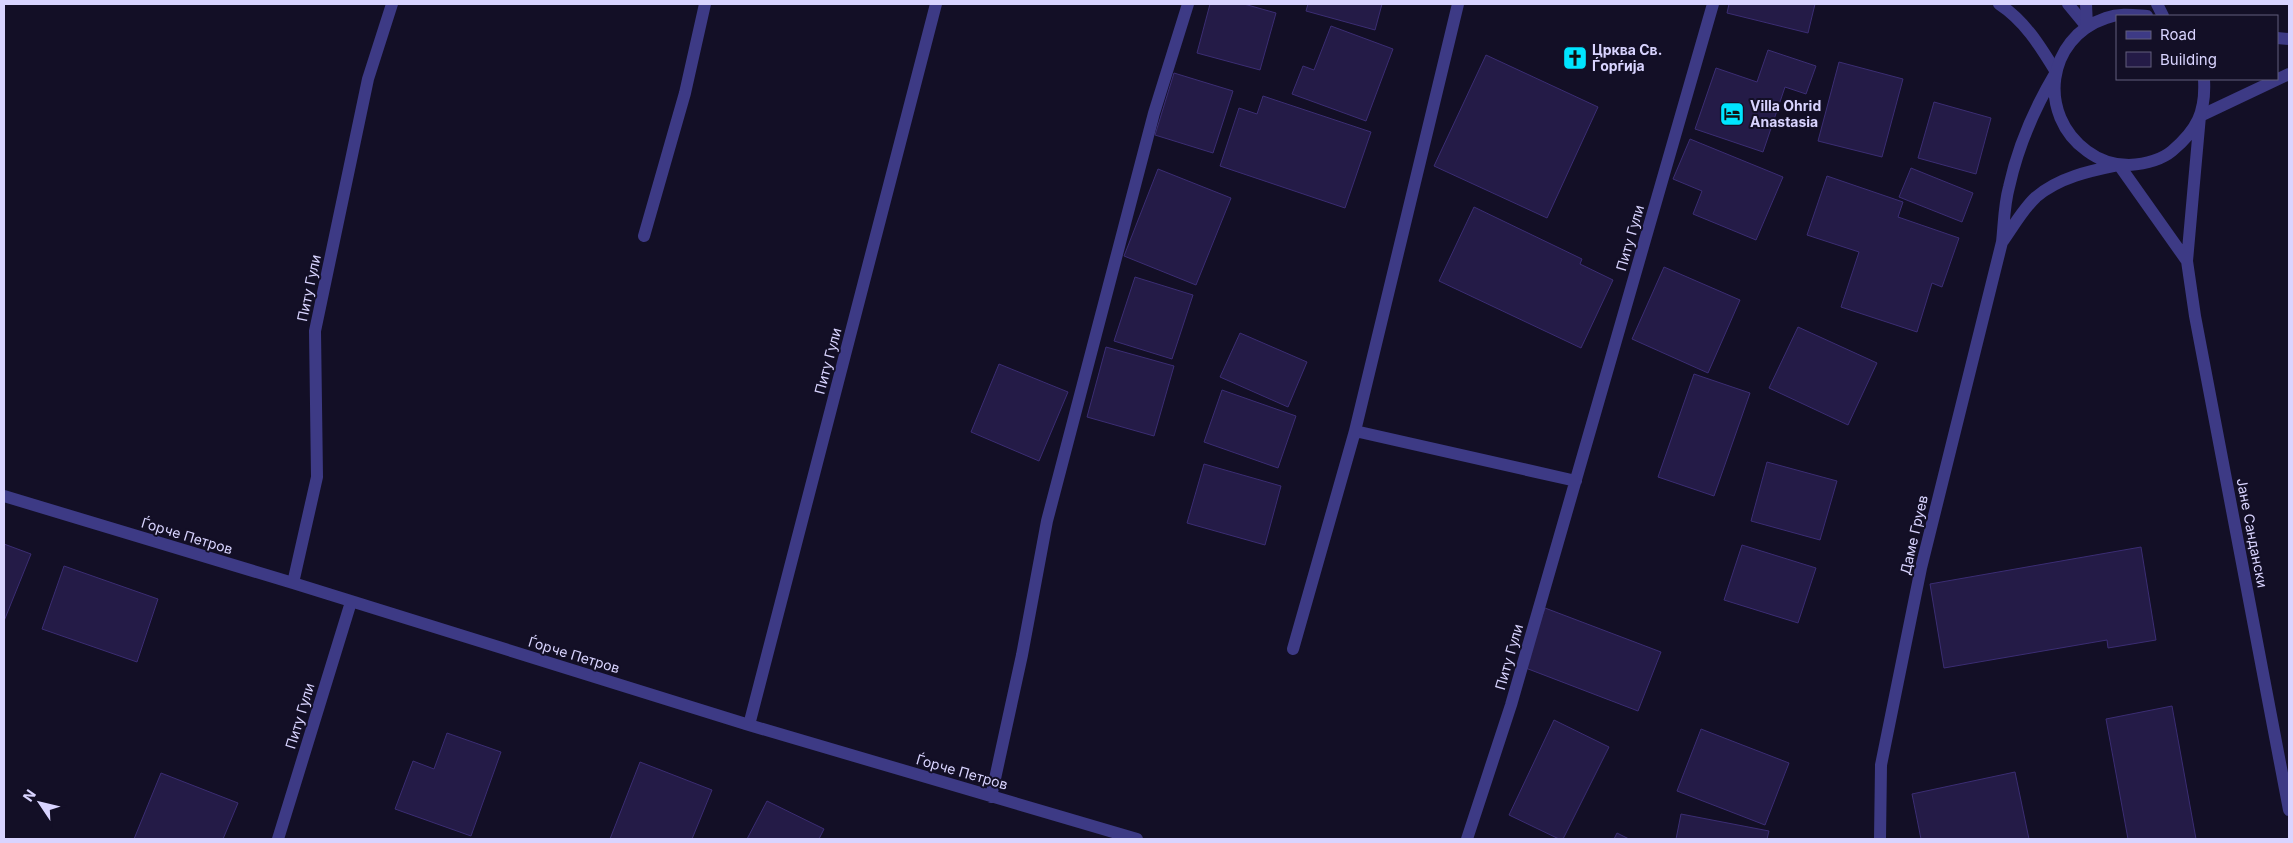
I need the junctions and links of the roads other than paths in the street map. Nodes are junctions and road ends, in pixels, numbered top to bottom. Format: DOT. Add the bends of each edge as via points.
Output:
graph roads {
  1 [pos="392,4"];
  2 [pos="705,4"];
  3 [pos="936,4"];
  4 [pos="1188,4"];
  5 [pos="1458,4"];
  6 [pos="1713,4"];
  7 [pos="1999,4"];
  8 [pos="2068,4"];
  9 [pos="2086,4"];
  10 [pos="2121,15"];
  11 [pos="2136,15"];
  12 [pos="2116,16"];
  13 [pos="2087,27"];
  14 [pos="2056,72"];
  15 [pos="2204,80"];
  16 [pos="2276,80"];
  17 [pos="2200,116"];
  18 [pos="2119,165"];
  19 [pos="644,236"];
  20 [pos="2002,242"];
  21 [pos="2187,261"];
  22 [pos="1356,431"];
  23 [pos="1576,481"];
  24 [pos="4,496"];
  25 [pos="293,583"];
  26 [pos="351,602"];
  27 [pos="1293,649"];
  28 [pos="749,725"];
  29 [pos="991,797"];
  30 [pos="2289,810"];
  31 [pos="278,839"];
  32 [pos="1137,839"];
  33 [pos="1467,839"];
  34 [pos="1880,839"];
  1 -- 25 [label="street, Питу Гули" via="368,79 315,331 317,477"];
  2 -- 19 [label="street" via="685,94"];
  3 -- 28 [label="street, Питу Гули"];
  4 -- 29 [label="street" via="1121,233 1047,521"];
  5 -- 22 [label="street"];
  6 -- 23 [label="street, Питу Гули"];
  7 -- 14 [label="street" via="2034,36"];
  8 -- 13 [label="street"];
  9 -- 13 [label="street"];
  10 -- 11 [label="street"];
  12 -- 13 [label="street"];
  13 -- 14 [label="street" via="2062,55"];
  14 -- 18 [label="street" via="2054,98 2060,122 2075,142 2095,157"];
  14 -- 20 [label="street, Даме Груев" via="2025,131 2008,188"];
  15 -- 17 [label="street" via="2205,95"];
  16 -- 17 [label="street"];
  17 -- 18 [label="street" via="2187,138 2168,154 2144,164"];
  17 -- 21 [label="street, Јане Сандански"];
  18 -- 20 [label="street" via="2084,172 2036,198"];
  18 -- 21 [label="street, Јане Сандански"];
  20 -- 34 [label="street, Даме Груев" via="1918,586 1881,765"];
  21 -- 30 [label="street, Јане Сандански"];
  22 -- 23 [label="street"];
  22 -- 27 [label="street"];
  23 -- 33 [label="street, Питу Гули" via="1511,705"];
  24 -- 25 [label="street, Ѓорче Петров"];
  25 -- 26 [label="street, Ѓорче Петров"];
  26 -- 28 [label="street, Ѓорче Петров"];
  26 -- 31 [label="street, Питу Гули"];
  28 -- 29 [label="street, Ѓорче Петров"];
  29 -- 32 [label="street, Ѓорче Петров"];
}
